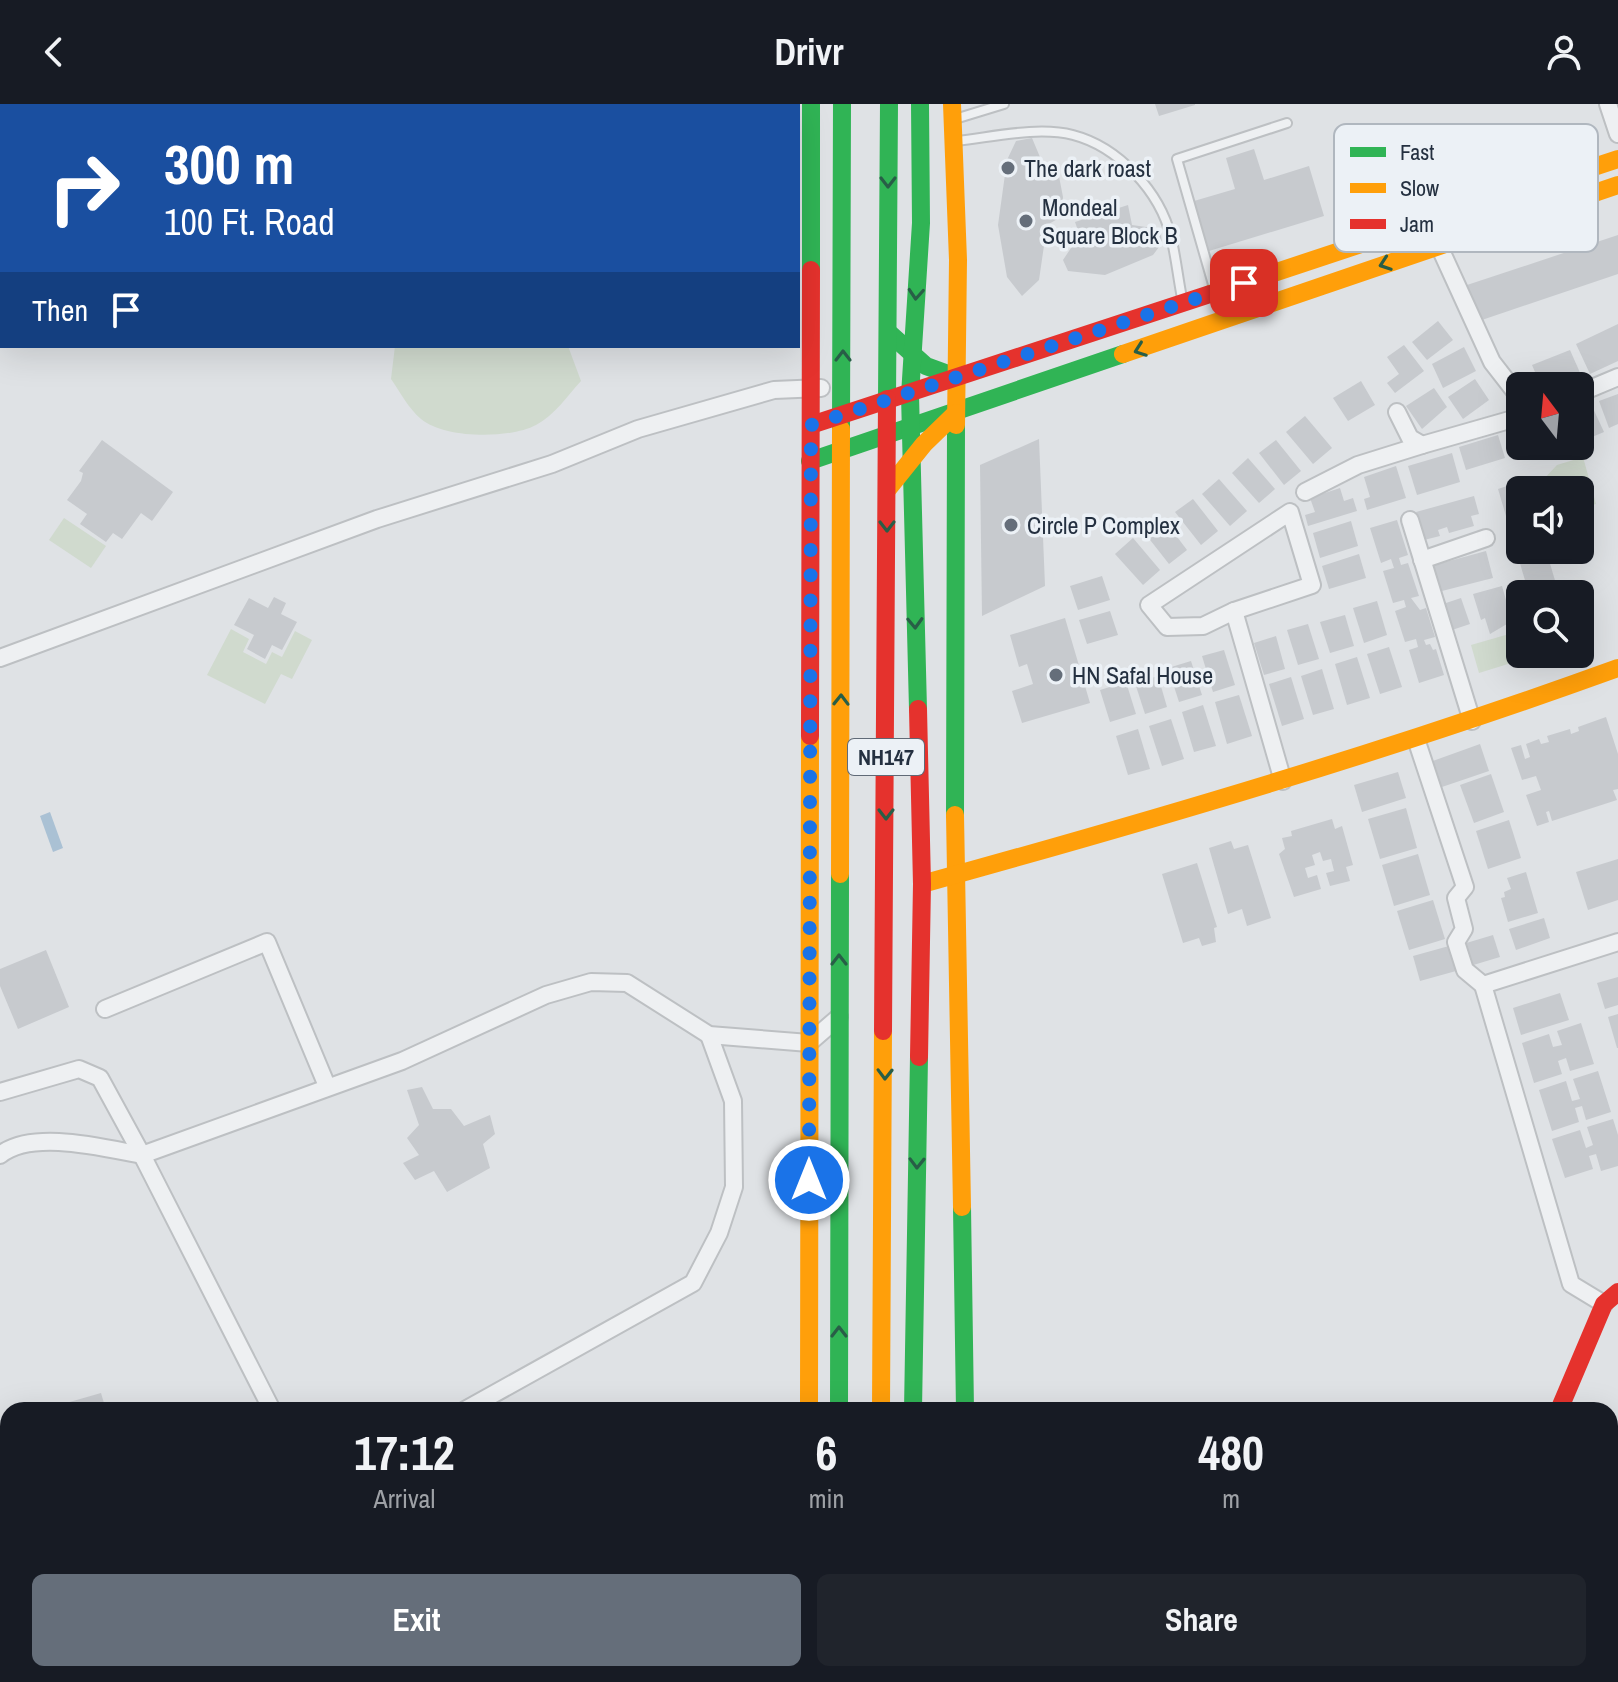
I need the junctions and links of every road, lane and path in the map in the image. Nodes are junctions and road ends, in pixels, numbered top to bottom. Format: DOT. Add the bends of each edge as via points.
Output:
graph roads {
  1 [pos="811,104"];
  2 [pos="842,104"];
  3 [pos="889,104"];
  4 [pos="920,104"];
  5 [pos="1004,104"];
  6 [pos="1608,104"];
  7 [pos="952,112"];
  8 [pos="1287,123"];
  9 [pos="1618,134"];
  10 [pos="954,142"];
  11 [pos="1618,159"];
  12 [pos="1598,166"];
  13 [pos="1618,185"];
  14 [pos="1598,192"];
  15 [pos="1336,252"];
  16 [pos="1422,252"];
  17 [pos="1442,252"];
  18 [pos="842,283"];
  19 [pos="811,285"];
  20 [pos="1215,292"];
  21 [pos="1183,303"];
  22 [pos="888,332"];
  23 [pos="912,356"];
  24 [pos="956,377"];
  25 [pos="1618,377"];
  26 [pos="1506,380"];
  27 [pos="1594,387"];
  28 [pos="811,388"];
  29 [pos="843,388"];
  30 [pos="910,395"];
  31 [pos="888,401"];
  32 [pos="1397,412"];
  33 [pos="956,413"];
  34 [pos="843,417"];
  35 [pos="1506,421"];
  36 [pos="811,425"];
  37 [pos="911,429"];
  38 [pos="888,437"];
  39 [pos="1422,445"];
  40 [pos="843,453"];
  41 [pos="810,461"];
  42 [pos="911,461"];
  43 [pos="887,490"];
  44 [pos="1305,492"];
  45 [pos="1410,520"];
  46 [pos="1486,538"];
  47 [pos="1422,560"];
  48 [pos="809,611"];
  49 [pos="1234,611"];
  50 [pos="843,612"];
  51 [pos="0,658"];
  52 [pos="1618,668"];
  53 [pos="1472,721"];
  54 [pos="1416,739"];
  55 [pos="1283,781"];
  56 [pos="958,871"];
  57 [pos="922,884"];
  58 [pos="1618,942"];
  59 [pos="1483,985"];
  60 [pos="105,1009"];
  61 [pos="839,1017"];
  62 [pos="709,1035"];
  63 [pos="809,1043"];
  64 [pos="327,1086"];
  65 [pos="0,1092"];
  66 [pos="0,1155"];
  67 [pos="142,1155"];
  68 [pos="1614,1296"];
  69 [pos="268,1402"];
  70 [pos="479,1402"];
  71 [pos="809,1402"];
  72 [pos="839,1402"];
  73 [pos="881,1402"];
  74 [pos="913,1402"];
  75 [pos="965,1402"];
  76 [pos="1563,1402"];
  1 -- 19 [label="main road"];
  2 -- 18 [label="main road, NH147"];
  3 -- 22 [label="main road, NH147, one-way"];
  4 -- 23 [label="main road, one-way" via="921,223"];
  5 -- 7 [label="lane"];
  6 -- 9 [label="street"];
  7 -- 10 [label="main road"];
  8 -- 20 [label="lane" via="1177,159"];
  10 -- 21 [label="lane" via="1017,134 1072,135 1104,148 1141,178 1159,205 1171,236"];
  10 -- 24 [label="main road"];
  11 -- 12 [label="main road"];
  13 -- 14 [label="main road"];
  15 -- 20 [label="main road"];
  16 -- 33 [label="main road, one-way"];
  17 -- 26 [label="street" via="1492,362"];
  18 -- 19 [label="main road"];
  29 -- 18 [label="main road, NH147, one-way"];
  19 -- 28 [label="main road"];
  20 -- 21 [label="main road"];
  21 -- 24 [label="main road"];
  22 -- 23 [label="main road"];
  22 -- 31 [label="main road, NH147"];
  23 -- 24 [label="main road"];
  23 -- 30 [label="main road"];
  24 -- 30 [label="main road"];
  24 -- 33 [label="main road"];
  25 -- 27 [label="street"];
  28 -- 29 [label="street"];
  28 -- 36 [label="main road"];
  28 -- 51 [label="street" via="774,390 638,429"];
  29 -- 34 [label="main road, NH147"];
  30 -- 31 [label="main road"];
  30 -- 37 [label="main road"];
  31 -- 34 [label="main road"];
  31 -- 38 [label="main road, NH147"];
  32 -- 39 [label="street" via="1410,438"];
  33 -- 37 [label="main road"];
  33 -- 42 [label="main road"];
  33 -- 56 [label="main road"];
  34 -- 36 [label="main road"];
  34 -- 40 [label="main road, NH147"];
  35 -- 39 [label="street"];
  36 -- 41 [label="main road"];
  37 -- 38 [label="main road"];
  37 -- 42 [label="main road"];
  38 -- 40 [label="main road"];
  38 -- 43 [label="main road, NH147"];
  39 -- 44 [label="street" via="1358,465"];
  40 -- 41 [label="main road"];
  40 -- 50 [label="main road, NH147"];
  41 -- 48 [label="main road"];
  42 -- 43 [label="main road"];
  42 -- 57 [label="main road, one-way"];
  43 -- 73 [label="main road, NH147, one-way"];
  45 -- 47 [label="street"];
  46 -- 47 [label="street"];
  47 -- 53 [label="street"];
  48 -- 50 [label="main road"];
  48 -- 63 [label="main road"];
  49 -- 49 [label="street" via="1312,585 1290,512 1149,605 1167,627 1203,626"];
  49 -- 55 [label="street"];
  61 -- 50 [label="main road, NH147, one-way"];
  52 -- 53 [label="main road"];
  53 -- 54 [label="main road"];
  54 -- 55 [label="main road"];
  54 -- 59 [label="street" via="1465,887 1456,898 1464,929 1456,942 1465,970"];
  55 -- 56 [label="main road"];
  56 -- 57 [label="main road"];
  56 -- 75 [label="main road"];
  57 -- 74 [label="main road, one-way"];
  58 -- 59 [label="street"];
  59 -- 68 [label="street" via="1571,1284"];
  60 -- 64 [label="street" via="267,942"];
  61 -- 63 [label="street"];
  72 -- 61 [label="main road, NH147, one-way"];
  62 -- 63 [label="street"];
  62 -- 64 [label="street" via="627,983 591,982 546,995 402,1061"];
  62 -- 70 [label="street" via="733,1101 734,1187 719,1233 693,1283"];
  63 -- 71 [label="main road"];
  64 -- 67 [label="street"];
  65 -- 67 [label="street" via="79,1069 90,1073 100,1078"];
  66 -- 67 [label="street" via="9,1147 58,1141"];
  67 -- 69 [label="street"];
  68 -- 76 [label="main road"];
}
